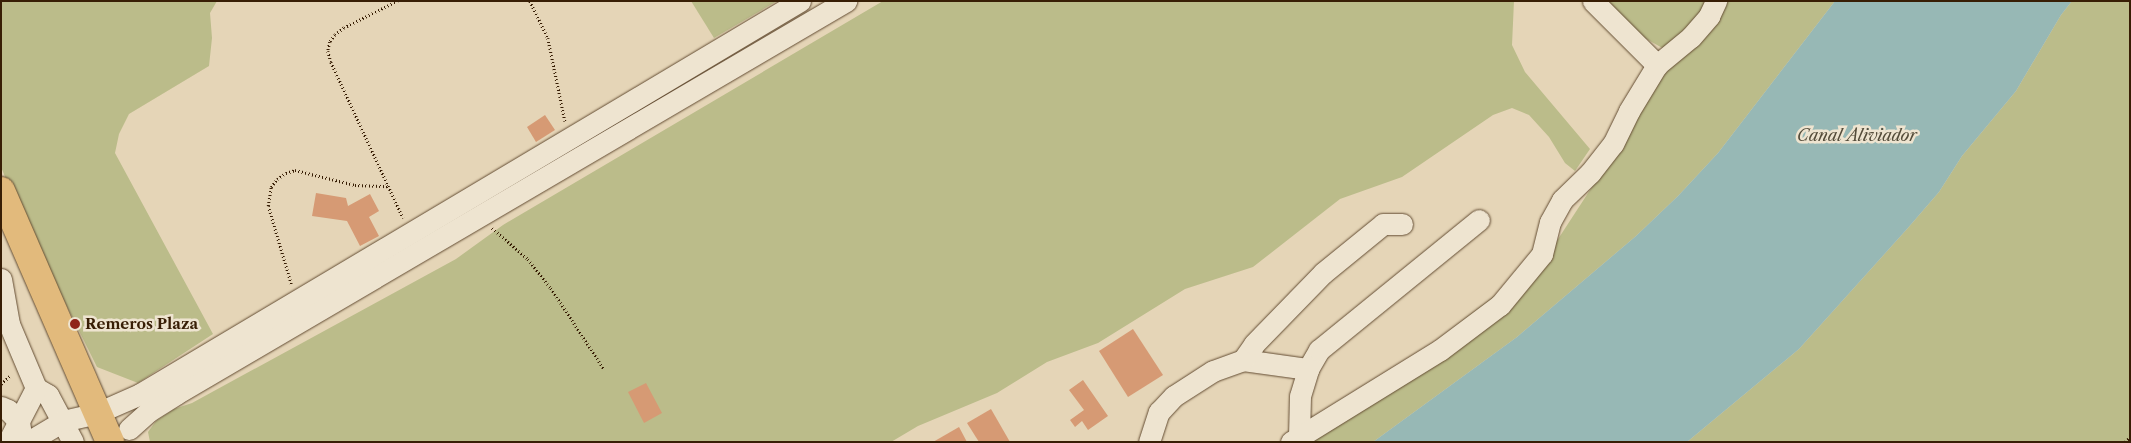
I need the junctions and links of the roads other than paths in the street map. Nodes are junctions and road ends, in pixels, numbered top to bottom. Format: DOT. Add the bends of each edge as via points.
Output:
graph roads {
  1 [pos="800,1"];
  2 [pos="846,1"];
  3 [pos="1593,1"];
  4 [pos="1716,1"];
  5 [pos="1657,65"];
  6 [pos="574,136"];
  7 [pos="585,154"];
  8 [pos="1,191"];
  9 [pos="1479,220"];
  10 [pos="1402,224"];
  11 [pos="1,226"];
  12 [pos="1,279"];
  13 [pos="298,311"];
  14 [pos="1243,360"];
  15 [pos="1308,369"];
  16 [pos="36,388"];
  17 [pos="1,407"];
  18 [pos="80,416"];
  19 [pos="21,432"];
  20 [pos="125,437"];
  21 [pos="1295,439"];
  22 [pos="8,442"];
  23 [pos="28,442"];
  24 [pos="73,442"];
  25 [pos="92,442"];
  26 [pos="1149,442"];
  1 -- 6 [label="street"];
  2 -- 7 [label="street"];
  3 -- 5 [label="street"];
  4 -- 5 [label="street" via="1709,16 1690,37"];
  5 -- 21 [label="street" via="1613,144 1590,173 1562,200 1550,222 1542,254 1500,305 1440,350"];
  6 -- 7 [label="street"];
  6 -- 13 [label="street" via="410,233"];
  7 -- 13 [label="street" via="478,216"];
  8 -- 18 [label="main road"];
  9 -- 15 [label="street" via="1319,350"];
  10 -- 14 [label="street" via="1383,224 1346,254 1254,344"];
  11 -- 18 [label="main road"];
  12 -- 16 [label="street" via="9,324"];
  13 -- 18 [label="street" via="140,394"];
  13 -- 20 [label="street" via="149,410"];
  14 -- 15 [label="street"];
  14 -- 26 [label="street" via="1213,371 1174,396 1159,412"];
  15 -- 21 [label="street" via="1300,396"];
  16 -- 18 [label="street"];
  16 -- 19 [label="street"];
  17 -- 19 [label="street" via="8,410"];
  18 -- 20 [label="main road"];
  18 -- 23 [label="street"];
  18 -- 24 [label="street"];
  18 -- 25 [label="main road"];
  19 -- 22 [label="street"];
}
